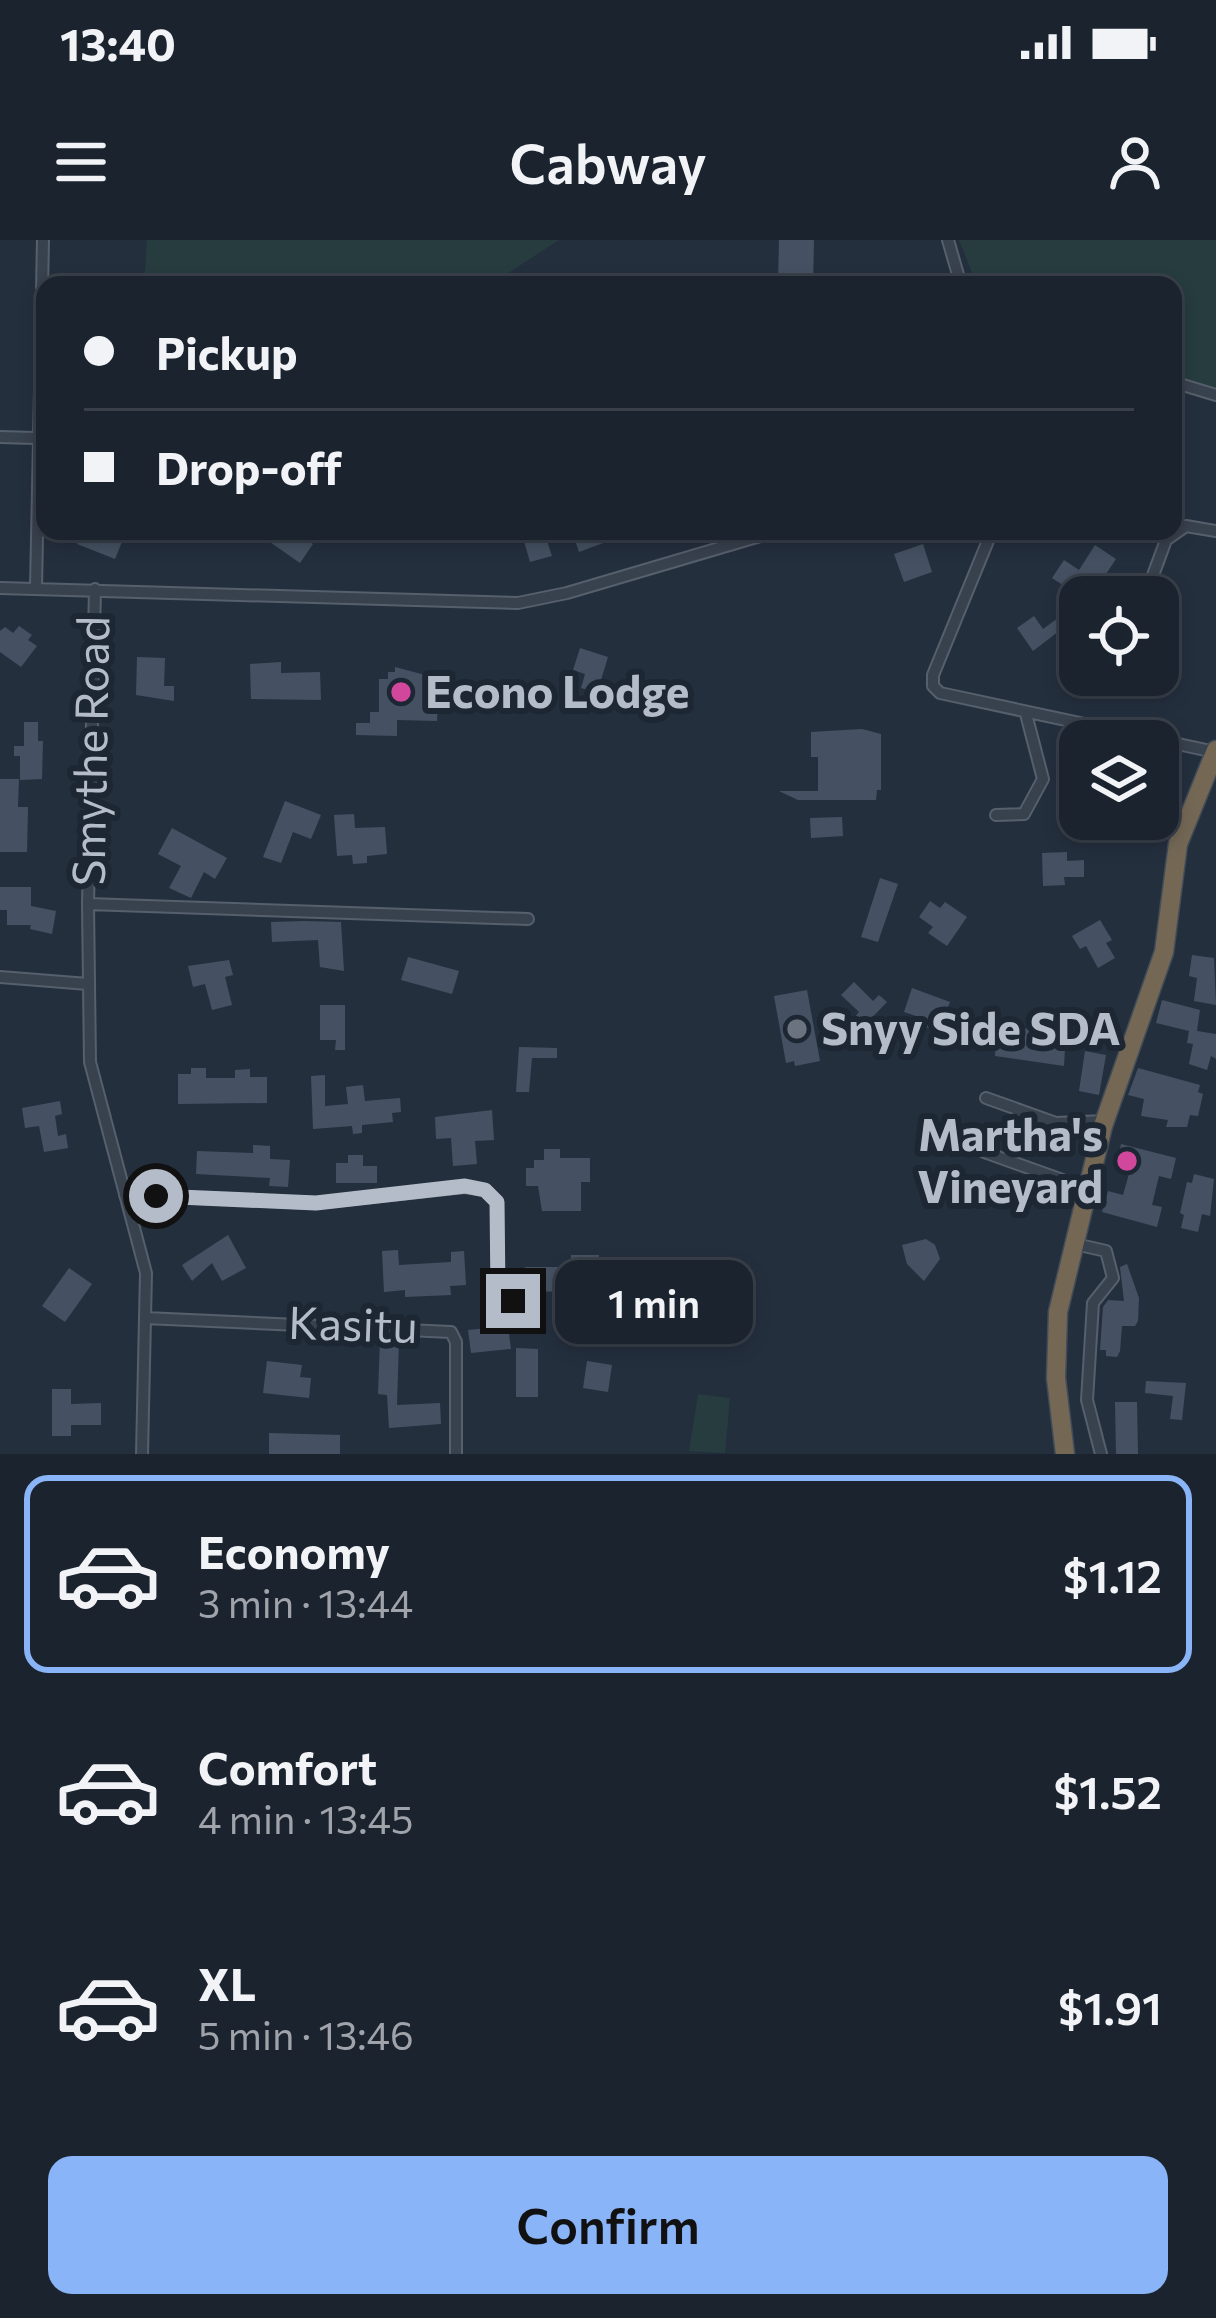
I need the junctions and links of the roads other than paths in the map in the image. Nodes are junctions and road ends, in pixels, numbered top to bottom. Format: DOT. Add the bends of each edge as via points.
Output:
graph roads {
  1 [pos="43,240"];
  2 [pos="948,240"];
  3 [pos="42,276"];
  4 [pos="958,276"];
  5 [pos="1182,385"];
  6 [pos="1216,395"];
  7 [pos="36,413"];
  8 [pos="0,437"];
  9 [pos="35,438"];
  10 [pos="1182,529"];
  11 [pos="1216,531"];
  12 [pos="747,540"];
  13 [pos="988,540"];
  14 [pos="1167,540"];
  15 [pos="1153,576"];
  16 [pos="36,587"];
  17 [pos="0,588"];
  18 [pos="95,589"];
  19 [pos="1026,714"];
  20 [pos="1215,751"];
  21 [pos="996,815"];
  22 [pos="88,904"];
  23 [pos="528,920"];
  24 [pos="0,977"];
  25 [pos="88,984"];
  26 [pos="986,1098"];
  27 [pos="1105,1121"];
  28 [pos="984,1152"];
  29 [pos="1088,1189"];
  30 [pos="125,1195"];
  31 [pos="1075,1244"];
  32 [pos="529,1302"];
  33 [pos="146,1318"];
  34 [pos="456,1447"];
  35 [pos="142,1454"];
  36 [pos="1065,1454"];
  37 [pos="1101,1454"];
  1 -- 3 [label="street"];
  2 -- 4 [label="street"];
  5 -- 6 [label="street"];
  7 -- 9 [label="street"];
  8 -- 9 [label="street"];
  9 -- 16 [label="street"];
  10 -- 11 [label="street"];
  12 -- 18 [label="street, Smythe Road" via="518,603"];
  13 -- 19 [label="street" via="933,686"];
  14 -- 15 [label="street"];
  16 -- 17 [label="street"];
  16 -- 18 [label="street"];
  18 -- 22 [label="street, Smythe Road"];
  19 -- 20 [label="street"];
  19 -- 21 [label="street" via="1043,779 1024,814"];
  20 -- 27 [label="highway" via="1178,844 1163,952"];
  22 -- 23 [label="street"];
  22 -- 25 [label="street, Smythe Road"];
  24 -- 25 [label="street"];
  25 -- 30 [label="street, Smythe Road" via="90,1062"];
  26 -- 27 [label="street" via="1056,1123"];
  27 -- 29 [label="highway"];
  28 -- 29 [label="street"];
  29 -- 31 [label="highway"];
  30 -- 32 [label="street" via="316,1203 485,1190 497,1202 498,1291"];
  30 -- 33 [label="street, Smythe Road" via="146,1273"];
  31 -- 36 [label="highway" via="1055,1342"];
  31 -- 37 [label="street" via="1106,1251 1113,1278 1094,1303 1091,1341 1087,1400"];
  33 -- 34 [label="street, Kasitu" via="444,1329 456,1342"];
  33 -- 35 [label="street, Smythe Road"];
}
